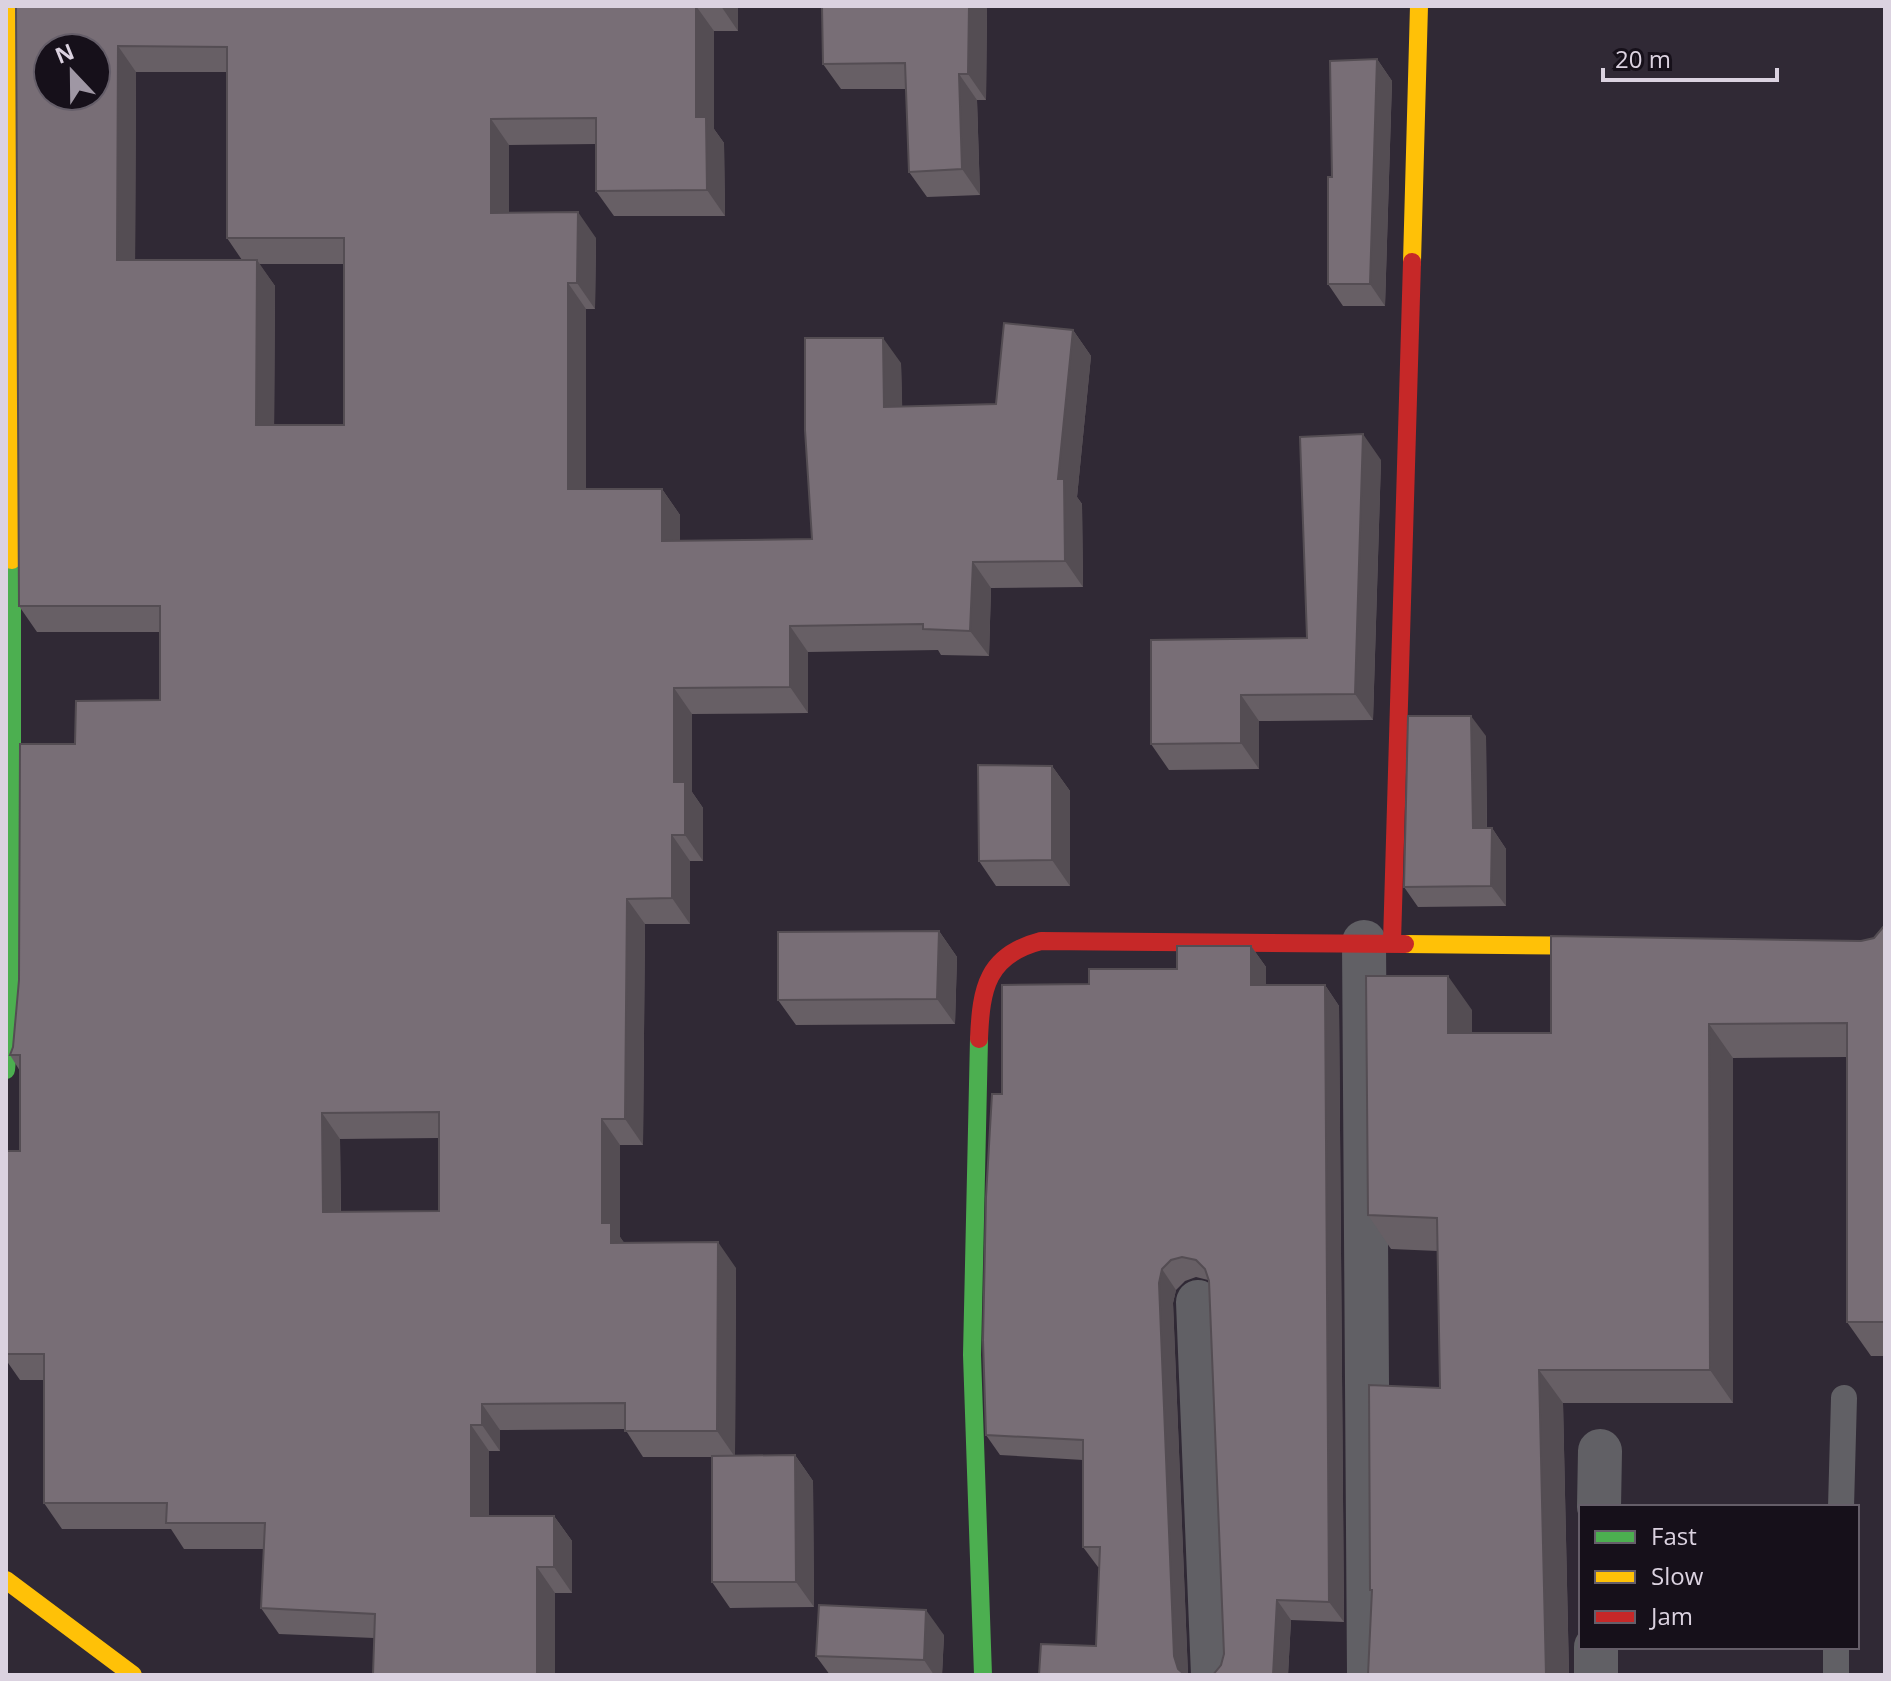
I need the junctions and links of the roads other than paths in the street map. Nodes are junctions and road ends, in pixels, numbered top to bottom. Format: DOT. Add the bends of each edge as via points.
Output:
graph roads {
  1 [pos="9,6"];
  2 [pos="1419,6"];
  3 [pos="10,815"];
  4 [pos="1378,942"];
  5 [pos="1630,946"];
  6 [pos="6,1070"];
  7 [pos="1198,1302"];
  8 [pos="1844,1398"];
  9 [pos="1600,1451"];
  10 [pos="1599,1505"];
  11 [pos="1841,1505"];
  12 [pos="6,1580"];
  13 [pos="1596,1649"];
  14 [pos="1836,1649"];
  15 [pos="133,1675"];
  16 [pos="983,1675"];
  17 [pos="1213,1675"];
  18 [pos="1369,1675"];
  19 [pos="1596,1675"];
  20 [pos="1836,1675"];
  1 -- 3 [label="street"];
  2 -- 4 [label="street"];
  3 -- 6 [label="street" via="12,1006"];
  4 -- 5 [label="street"];
  4 -- 16 [label="street" via="1041,941 1000,957 991,973 980,1010 972,1355"];
  4 -- 18 [label="street"];
  7 -- 17 [label="street"];
  8 -- 11 [label="lane"];
  9 -- 10 [label="street"];
  12 -- 15 [label="street"];
  13 -- 19 [label="street"];
  14 -- 20 [label="lane"];
}
